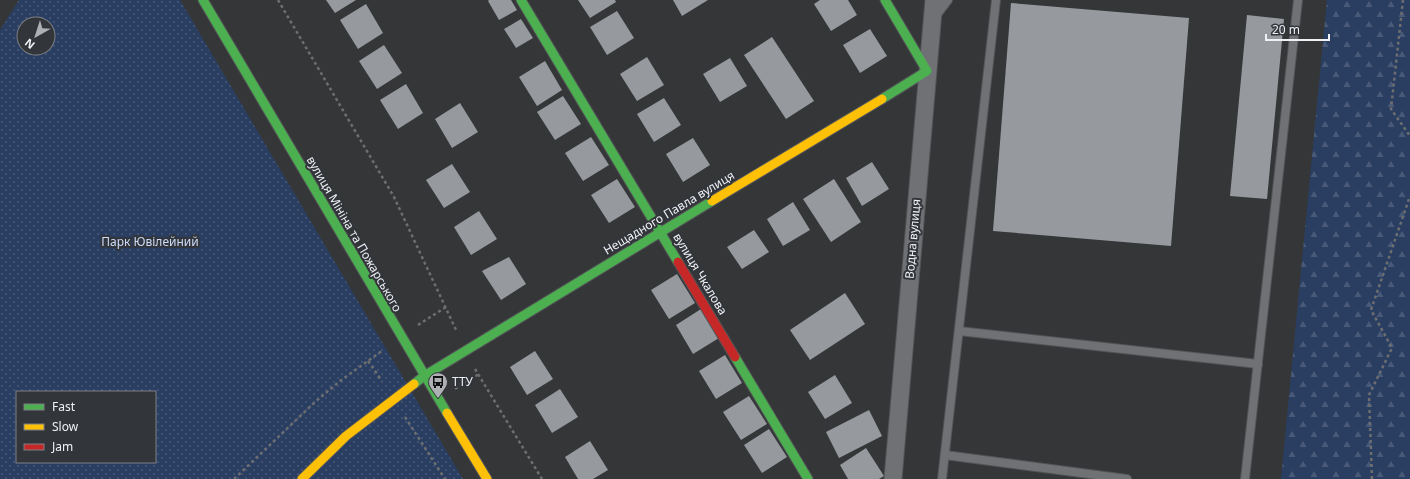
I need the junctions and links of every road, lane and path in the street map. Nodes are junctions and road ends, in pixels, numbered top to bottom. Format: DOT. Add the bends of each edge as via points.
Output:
graph roads {
  1 [pos="203,0"];
  2 [pos="278,0"];
  3 [pos="521,0"];
  4 [pos="885,0"];
  5 [pos="934,0"];
  6 [pos="948,0"];
  7 [pos="996,0"];
  8 [pos="1298,0"];
  9 [pos="1403,0"];
  10 [pos="932,22"];
  11 [pos="928,71"];
  12 [pos="1410,136"];
  13 [pos="1410,196"];
  14 [pos="661,233"];
  15 [pos="446,307"];
  16 [pos="959,331"];
  17 [pos="401,336"];
  18 [pos="465,351"];
  19 [pos="368,361"];
  20 [pos="1258,364"];
  21 [pos="479,374"];
  22 [pos="424,376"];
  23 [pos="394,398"];
  24 [pos="438,399"];
  25 [pos="945,455"];
  26 [pos="234,479"];
  27 [pos="302,479"];
  28 [pos="445,479"];
  29 [pos="487,479"];
  30 [pos="542,479"];
  31 [pos="808,479"];
  32 [pos="894,479"];
  33 [pos="942,479"];
  34 [pos="1127,479"];
  35 [pos="1246,479"];
  36 [pos="1372,479"];
  1 -- 17 [label="street, вулиця Мініна та Пожарського"];
  2 -- 15 [label="path" via="394,197"];
  3 -- 14 [label="street, вулиця Чкалова"];
  4 -- 11 [label="street"];
  5 -- 10 [label="street, Водна вулиця"];
  6 -- 10 [label="lane"];
  7 -- 16 [label="lane"];
  8 -- 20 [label="lane"];
  9 -- 12 [label="path" via="1391,109"];
  10 -- 11 [label="street, Водна вулиця"];
  11 -- 14 [label="street, Нещадного Павла вулиця"];
  11 -- 32 [label="street, Водна вулиця"];
  13 -- 36 [label="path" via="1371,310 1392,348 1369,395"];
  14 -- 18 [label="street, Нещадного Павла вулиця"];
  14 -- 31 [label="street, вулиця Чкалова"];
  15 -- 17 [label="path"];
  15 -- 18 [label="path"];
  16 -- 20 [label="lane"];
  16 -- 25 [label="lane"];
  17 -- 19 [label="path"];
  17 -- 22 [label="street, вулиця Мініна та Пожарського"];
  18 -- 21 [label="path"];
  18 -- 22 [label="street, Нещадного Павла вулиця"];
  19 -- 23 [label="path"];
  19 -- 26 [label="path" via="315,402"];
  20 -- 35 [label="lane"];
  21 -- 24 [label="path"];
  21 -- 30 [label="path"];
  22 -- 23 [label="street, Нещадного Павла вулиця"];
  22 -- 24 [label="street, вулиця Мініна та Пожарського"];
  23 -- 27 [label="street, Нещадного Павла вулиця" via="346,436"];
  23 -- 28 [label="path"];
  24 -- 29 [label="street, вулиця Мініна та Пожарського"];
  25 -- 33 [label="lane"];
  25 -- 34 [label="lane"];
}
